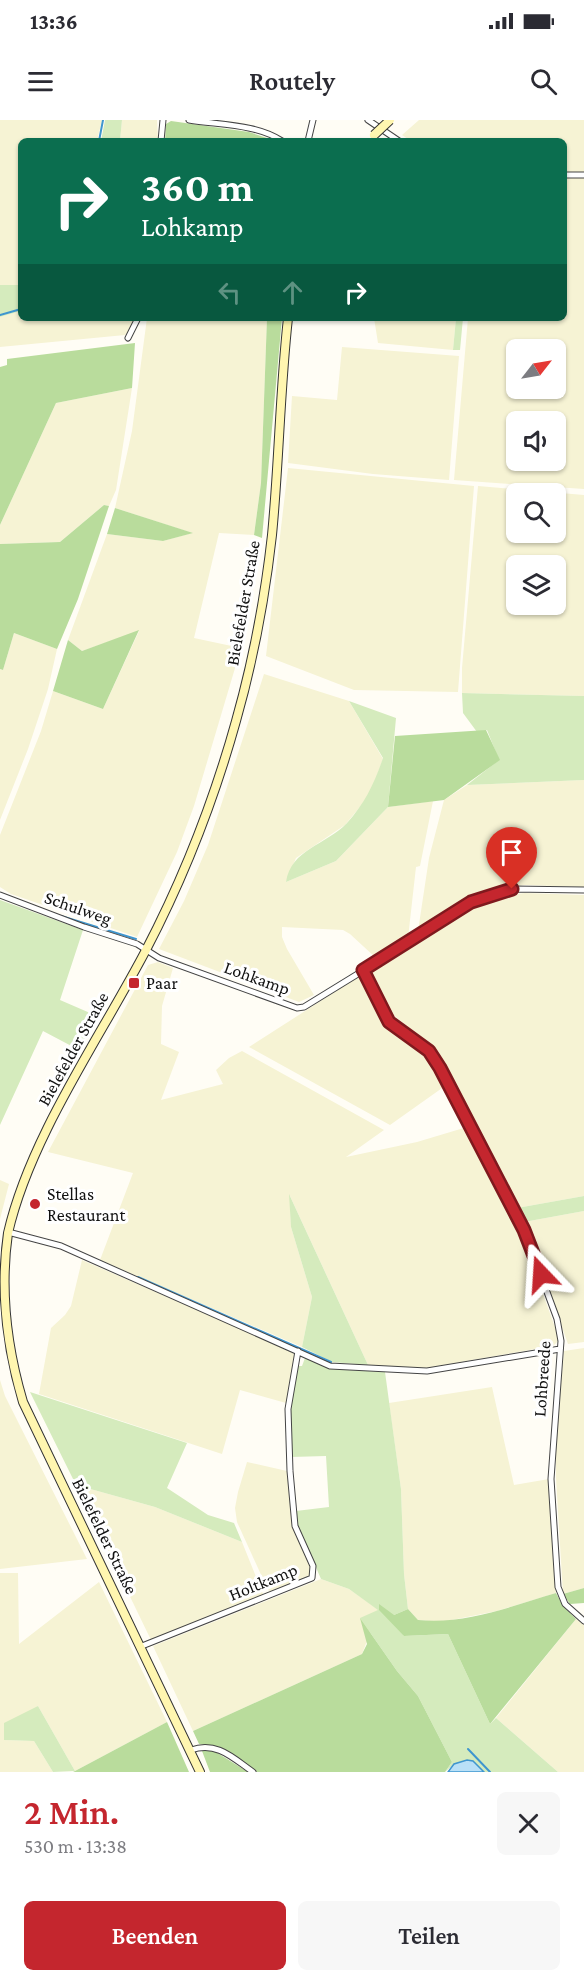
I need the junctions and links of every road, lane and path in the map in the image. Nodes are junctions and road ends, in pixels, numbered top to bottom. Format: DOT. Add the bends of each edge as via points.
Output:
graph roads {
  1 [pos="163,120"];
  2 [pos="189,120"];
  3 [pos="313,120"];
  4 [pos="368,120"];
  5 [pos="390,120"];
  6 [pos="161,138"];
  7 [pos="278,138"];
  8 [pos="309,138"];
  9 [pos="372,138"];
  10 [pos="395,138"];
  11 [pos="567,175"];
  12 [pos="584,175"];
  13 [pos="136,321"];
  14 [pos="288,321"];
  15 [pos="128,338"];
  16 [pos="584,890"];
  17 [pos="0,895"];
  18 [pos="146,950"];
  19 [pos="363,970"];
  20 [pos="8,1232"];
  21 [pos="560,1349"];
  22 [pos="298,1351"];
  23 [pos="584,1621"];
  24 [pos="142,1647"];
  25 [pos="191,1750"];
  26 [pos="200,1772"];
  27 [pos="253,1772"];
  1 -- 6 [label="street"];
  2 -- 7 [label="street" via="250,129"];
  3 -- 8 [label="street"];
  4 -- 10 [label="street"];
  5 -- 9 [label="main road, bridge"];
  11 -- 12 [label="street"];
  13 -- 15 [label="street"];
  14 -- 18 [label="main road, Bielefelder Straße" via="271,538 251,660 208,809"];
  16 -- 19 [label="street, Lohkamp" via="518,889 483,897"];
  17 -- 18 [label="street, Schulweg"];
  18 -- 19 [label="street, Lohkamp" via="297,1008"];
  18 -- 20 [label="main road, Bielefelder Straße" via="41,1142"];
  19 -- 21 [label="street, Lohbreede" via="389,1022 429,1051 524,1230 557,1319"];
  20 -- 22 [label="street" via="61,1246"];
  20 -- 24 [label="main road, Bielefelder Straße" via="4,1321 23,1402"];
  21 -- 22 [label="street" via="420,1371 330,1366"];
  21 -- 23 [label="street, Lohbreede" via="551,1479 558,1587 565,1604"];
  22 -- 24 [label="street, Holtkamp" via="288,1409 290,1471 296,1526 313,1566 312,1578"];
  24 -- 25 [label="main road, Bielefelder Straße"];
  25 -- 26 [label="main road, Bielefelder Straße"];
  25 -- 27 [label="street" via="211,1746 220,1749"];
}
